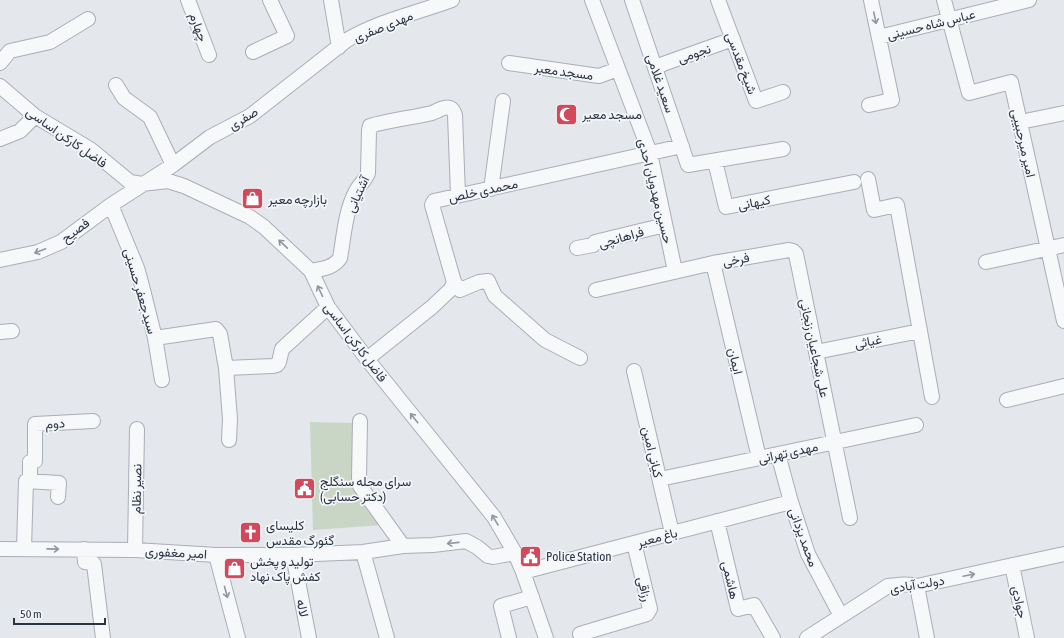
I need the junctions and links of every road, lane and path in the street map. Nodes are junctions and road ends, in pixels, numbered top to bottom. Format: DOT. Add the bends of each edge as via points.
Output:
graph roads {
  1 [pos="188,0"];
  2 [pos="270,0"];
  3 [pos="331,0"];
  4 [pos="452,0"];
  5 [pos="592,0"];
  6 [pos="632,0"];
  7 [pos="718,0"];
  8 [pos="871,0"];
  9 [pos="944,0"];
  10 [pos="1029,0"];
  11 [pos="88,19"];
  12 [pos="948,20"];
  13 [pos="880,37"];
  14 [pos="733,39"];
  15 [pos="339,47"];
  16 [pos="253,52"];
  17 [pos="209,55"];
  18 [pos="0,63"];
  19 [pos="509,63"];
  20 [pos="656,68"];
  21 [pos="618,69"];
  22 [pos="116,85"];
  23 [pos="0,86"];
  24 [pos="783,92"];
  25 [pos="504,101"];
  26 [pos="869,105"];
  27 [pos="1064,113"];
  28 [pos="35,116"];
  29 [pos="1020,122"];
  30 [pos="0,139"];
  31 [pos="682,146"];
  32 [pos="783,149"];
  33 [pos="650,153"];
  34 [pos="715,161"];
  35 [pos="172,165"];
  36 [pos="142,184"];
  37 [pos="491,189"];
  38 [pos="458,195"];
  39 [pos="111,205"];
  40 [pos="665,225"];
  41 [pos="1064,245"];
  42 [pos="576,248"];
  43 [pos="1048,249"];
  44 [pos="796,254"];
  45 [pos="0,260"];
  46 [pos="986,262"];
  47 [pos="713,263"];
  48 [pos="310,271"];
  49 [pos="675,272"];
  50 [pos="454,282"];
  51 [pos="596,290"];
  52 [pos="328,307"];
  53 [pos="1064,321"];
  54 [pos="920,331"];
  55 [pos="155,338"];
  56 [pos="816,352"];
  57 [pos="580,358"];
  58 [pos="367,359"];
  59 [pos="226,368"];
  60 [pos="634,371"];
  61 [pos="162,380"];
  62 [pos="1064,386"];
  63 [pos="932,397"];
  64 [pos="1007,400"];
  65 [pos="93,421"];
  66 [pos="360,421"];
  67 [pos="916,425"];
  68 [pos="137,429"];
  69 [pos="228,440"];
  70 [pos="835,442"];
  71 [pos="778,454"];
  72 [pos="759,458"];
  73 [pos="660,479"];
  74 [pos="28,482"];
  75 [pos="58,497"];
  76 [pos="791,502"];
  77 [pos="850,518"];
  78 [pos="717,521"];
  79 [pos="672,533"];
  80 [pos="634,543"];
  81 [pos="403,546"];
  82 [pos="24,548"];
  83 [pos="0,549"];
  84 [pos="84,549"];
  85 [pos="135,550"];
  86 [pos="363,552"];
  87 [pos="515,553"];
  88 [pos="1064,554"];
  89 [pos="216,555"];
  90 [pos="293,555"];
  91 [pos="1012,565"];
  92 [pos="523,572"];
  93 [pos="917,586"];
  94 [pos="532,598"];
  95 [pos="841,616"];
  96 [pos="580,634"];
  97 [pos="103,638"];
  98 [pos="238,638"];
  99 [pos="309,638"];
  100 [pos="387,638"];
  101 [pos="510,638"];
  102 [pos="546,638"];
  103 [pos="773,638"];
  104 [pos="807,638"];
  105 [pos="927,638"];
  106 [pos="1027,638"];
  1 -- 17 [label="street, چهارم"];
  2 -- 16 [label="street" via="287,36"];
  3 -- 15 [label="street"];
  4 -- 15 [label="street, مهدی صفری" via="356,35"];
  5 -- 21 [label="street, حسین مهدویان احدی"];
  6 -- 20 [label="street, سعید غلامی"];
  7 -- 14 [label="street, شیخ مقدسی"];
  8 -- 13 [label="street, one-way"];
  9 -- 12 [label="street"];
  10 -- 12 [label="street, عباس شاه حسینی"];
  11 -- 18 [label="street" via="50,42 10,51"];
  12 -- 13 [label="street, عباس شاه حسینی"];
  12 -- 29 [label="street, امیر میرحبیبی" via="969,93 1011,82"];
  13 -- 26 [label="street" via="892,100"];
  14 -- 20 [label="street, نجومی"];
  14 -- 24 [label="street, شیخ مقدسی" via="756,101"];
  15 -- 35 [label="street, صفری" via="250,116 210,137"];
  19 -- 21 [label="street, مسجد معبر" via="599,76"];
  20 -- 31 [label="street, سعید غلامی"];
  21 -- 33 [label="street, حسین مهدویان احدی"];
  22 -- 35 [label="street" via="124,98 150,117"];
  23 -- 28 [label="street, فاضل کارکن اساسی"];
  25 -- 37 [label="street"];
  27 -- 29 [label="street"];
  28 -- 30 [label="street" via="20,131"];
  28 -- 36 [label="street, فاضل کارکن اساسی" via="90,149 130,182"];
  29 -- 43 [label="street, امیر میرحبیبی"];
  31 -- 33 [label="street, محمدی خلص"];
  31 -- 34 [label="street, سعید غلامی" via="688,165"];
  32 -- 34 [label="street"];
  33 -- 37 [label="street, محمدی خلص"];
  33 -- 40 [label="street, حسین مهدویان احدی"];
  34 -- 54 [label="street, کیهانی" via="726,207 861,180 874,210 897,205"];
  35 -- 36 [label="street, صفری"];
  36 -- 39 [label="street, فصیح"];
  48 -- 36 [label="street, فاضل کارکن اساسی, one-way" via="264,227 250,218 184,186 168,181"];
  37 -- 38 [label="street, محمدی خلص"];
  38 -- 48 [label="street, آشتیانی" via="455,115 450,108 370,126 368,173 356,190 347,215 340,258 331,266"];
  38 -- 50 [label="street, محمدی خلص" via="437,199 432,205"];
  39 -- 45 [label="street, فصیح, one-way" via="60,242 38,252"];
  39 -- 55 [label="street, سیدجعفر حسینی" via="137,268"];
  40 -- 42 [label="street, فراهانچی"];
  40 -- 49 [label="street, حسین مهدویان احدی"];
  41 -- 43 [label="street"];
  43 -- 46 [label="street"];
  43 -- 53 [label="street, امیر میرحبیبی"];
  44 -- 47 [label="street, فرخی" via="789,250"];
  44 -- 56 [label="street, علی شجاعیان زنجانی"];
  47 -- 49 [label="street, فرخی"];
  47 -- 72 [label="street, ایمان"];
  52 -- 48 [label="street, فاضل کارکن اساسی, one-way"];
  49 -- 51 [label="street, فرخی"];
  50 -- 57 [label="street" via="460,290 488,281 495,296 545,340"];
  50 -- 58 [label="street" via="442,298"];
  52 -- 58 [label="street, فاضل کارکن اساسی"];
  52 -- 59 [label="street" via="282,349 277,365"];
  54 -- 56 [label="street, غیاثی"];
  54 -- 63 [label="street"];
  55 -- 59 [label="street" via="216,329 220,334"];
  55 -- 61 [label="street, سیدجعفر حسینی"];
  56 -- 70 [label="street, علی شجاعیان زنجانی"];
  87 -- 58 [label="street, فاضل کارکن اساسی, one-way" via="488,509"];
  59 -- 69 [label="street" via="230,419"];
  60 -- 73 [label="street, کیانی امین"];
  62 -- 64 [label="street"];
  65 -- 74 [label="street, دوم" via="35,424 35,461 30,462"];
  66 -- 81 [label="street" via="360,486"];
  67 -- 70 [label="street, مهدی تهرانی"];
  68 -- 85 [label="street, نصیر نظام"];
  70 -- 71 [label="street, مهدی تهرانی"];
  70 -- 77 [label="street, علی شجاعیان زنجانی"];
  71 -- 72 [label="street, مهدی تهرانی"];
  71 -- 76 [label="street, محمد یزدانی"];
  72 -- 73 [label="street, مهدی تهرانی"];
  73 -- 79 [label="street, کیانی امین"];
  74 -- 75 [label="street" via="59,483"];
  74 -- 82 [label="street"];
  76 -- 78 [label="street, باغ معیر"];
  76 -- 95 [label="street, محمد یزدانی" via="808,554"];
  78 -- 79 [label="street, باغ معیر"];
  78 -- 103 [label="street, هاشمی" via="738,609 754,605"];
  79 -- 80 [label="street, باغ معیر"];
  80 -- 92 [label="street, باغ معیر"];
  80 -- 96 [label="street, رزاقی" via="649,611"];
  81 -- 86 [label="street, امیر مغفوری"];
  87 -- 81 [label="street, امیر مغفوری, one-way" via="488,556 466,541"];
  82 -- 83 [label="street, امیر مغفوری"];
  82 -- 84 [label="street, امیر مغفوری, one-way"];
  84 -- 85 [label="street, امیر مغفوری"];
  84 -- 97 [label="street" via="85,562 94,564"];
  85 -- 89 [label="street, امیر مغفوری"];
  86 -- 90 [label="street, امیر مغفوری"];
  86 -- 100 [label="street"];
  87 -- 92 [label="street, فاضل کارکن اساسی"];
  88 -- 91 [label="street, دولت آبادی"];
  89 -- 90 [label="street, امیر مغفوری"];
  89 -- 98 [label="street, one-way"];
  90 -- 99 [label="street, لاله"];
  93 -- 91 [label="street, دولت آبادی, one-way"];
  91 -- 106 [label="street, جوادی"];
  92 -- 94 [label="street, فاضل کارکن اساسی"];
  93 -- 95 [label="street, دولت آبادی" via="888,586"];
  93 -- 105 [label="street"];
  94 -- 101 [label="street" via="501,606"];
  94 -- 102 [label="street, فاضل کارکن اساسی"];
  95 -- 104 [label="street, دولت آبادی"];
}
